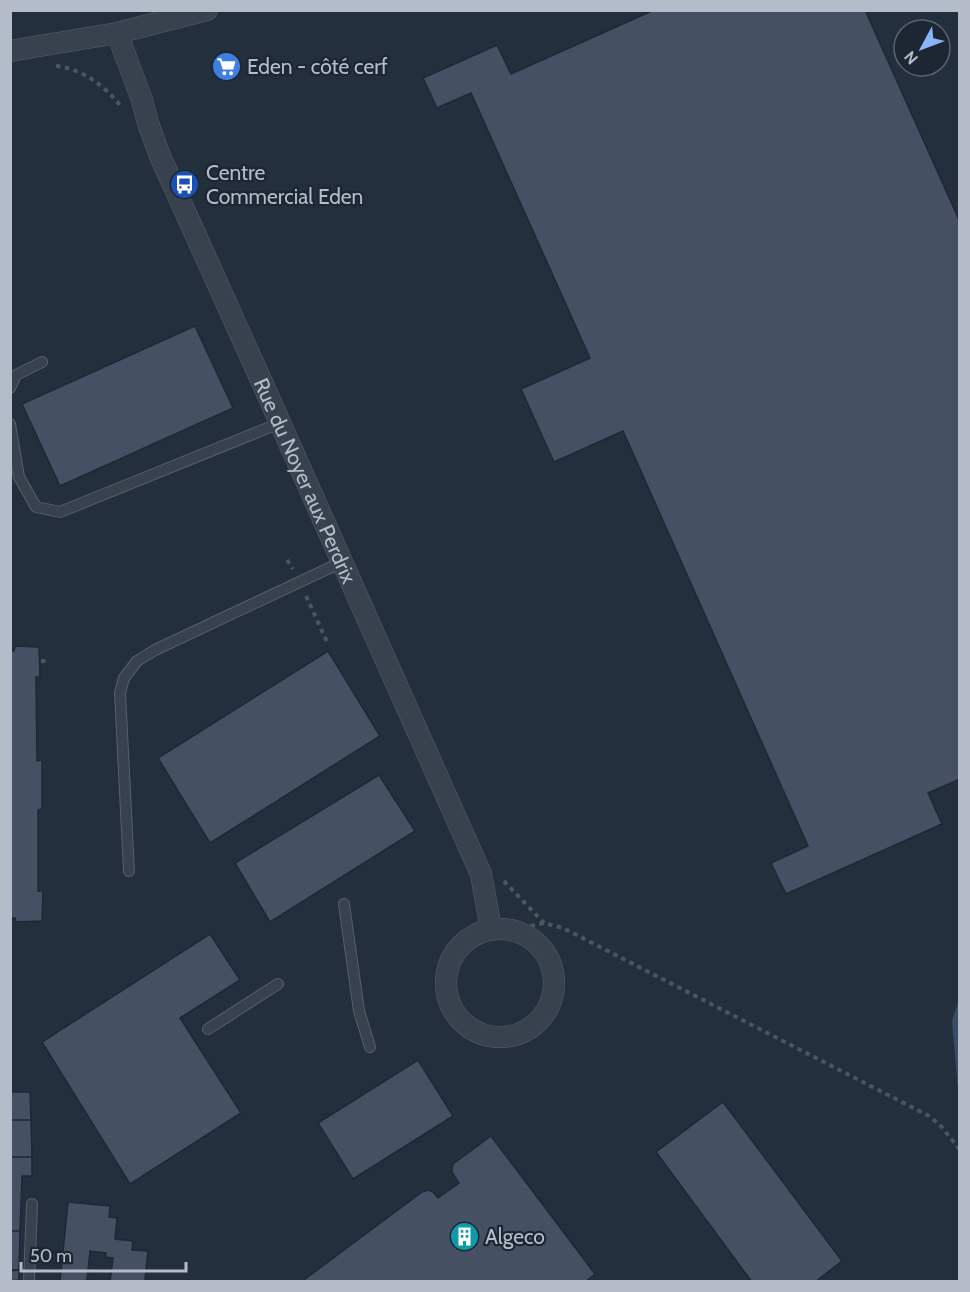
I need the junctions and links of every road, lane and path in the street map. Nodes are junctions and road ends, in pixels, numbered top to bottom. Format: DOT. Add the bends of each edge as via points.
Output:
graph roads {
  1 [pos="207,10"];
  2 [pos="117,33"];
  3 [pos="10,51"];
  4 [pos="50,65"];
  5 [pos="142,100"];
  6 [pos="42,362"];
  7 [pos="10,388"];
  8 [pos="280,423"];
  9 [pos="10,424"];
  10 [pos="287,560"];
  11 [pos="342,562"];
  12 [pos="293,570"];
  13 [pos="305,593"];
  14 [pos="328,644"];
  15 [pos="41,661"];
  16 [pos="49,661"];
  17 [pos="129,871"];
  18 [pos="344,904"];
  19 [pos="491,929"];
  20 [pos="513,930"];
  21 [pos="278,984"];
  22 [pos="208,1029"];
  23 [pos="370,1047"];
  24 [pos="960,1150"];
  25 [pos="32,1204"];
  26 [pos="29,1281"];
  1 -- 2 [label="street"];
  2 -- 3 [label="street"];
  2 -- 5 [label="street, Rue du Noyer aux Perdrix"];
  4 -- 5 [label="path" via="76,70 106,90 120,105"];
  5 -- 8 [label="street, Rue du Noyer aux Perdrix" via="160,156"];
  6 -- 7 [label="lane" via="16,375"];
  8 -- 9 [label="lane" via="60,512 36,507 19,477"];
  8 -- 11 [label="street, Rue du Noyer aux Perdrix"];
  10 -- 12 [label="path"];
  11 -- 17 [label="lane" via="155,650 137,661 124,678 120,693"];
  11 -- 19 [label="street, Rue du Noyer aux Perdrix" via="482,874"];
  13 -- 14 [label="path"];
  15 -- 16 [label="path"];
  18 -- 23 [label="lane" via="359,1011"];
  19 -- 20 [label="street"];
  19 -- 20 [label="street" via="478,933 457,950 446,987 459,1018 477,1032 499,1037 521,1034 540,1021 552,1002 554,990 553,968 542,948"];
  20 -- 24 [label="path" via="544,923 563,927 929,1116"];
  21 -- 22 [label="lane"];
  25 -- 26 [label="lane"];
}
